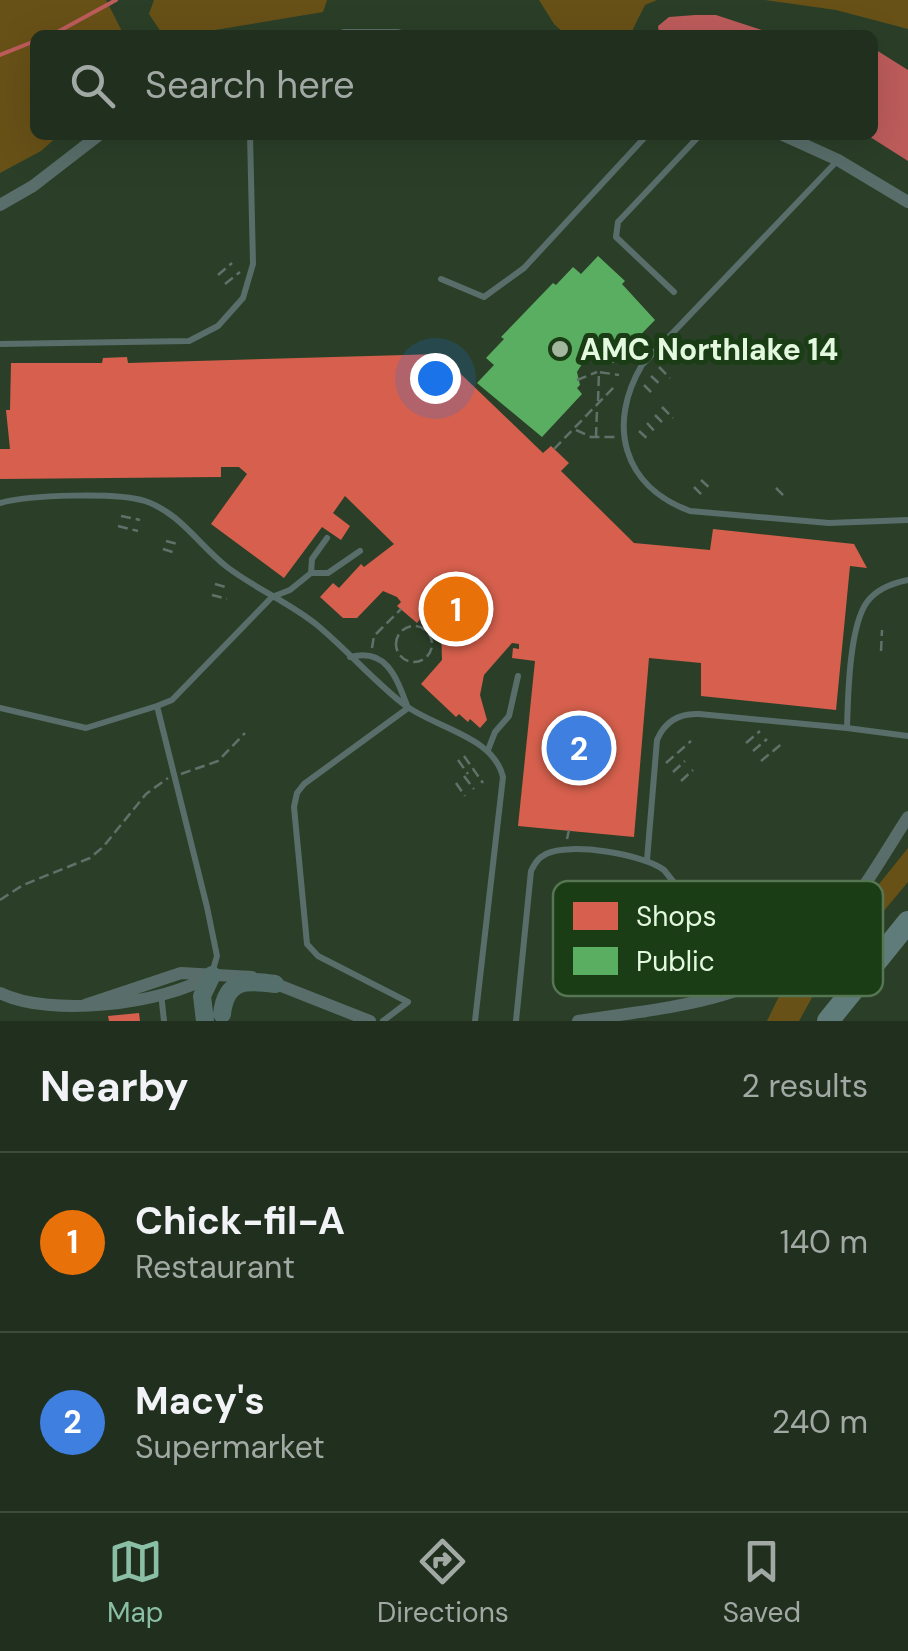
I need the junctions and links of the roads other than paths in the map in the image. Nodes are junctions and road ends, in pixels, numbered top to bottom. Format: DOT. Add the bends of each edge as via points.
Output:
graph roads {
  1 [pos="93,140"];
  2 [pos="250,140"];
  3 [pos="642,140"];
  4 [pos="695,140"];
  5 [pos="793,140"];
  6 [pos="838,160"];
  7 [pos="908,202"];
  8 [pos="0,205"];
  9 [pos="442,280"];
  10 [pos="674,292"];
  11 [pos="0,344"];
  12 [pos="0,503"];
  13 [pos="908,520"];
  14 [pos="326,538"];
  15 [pos="360,550"];
  16 [pos="311,573"];
  17 [pos="908,580"];
  18 [pos="272,597"];
  19 [pos="349,657"];
  20 [pos="518,676"];
  21 [pos="157,706"];
  22 [pos="0,708"];
  23 [pos="408,708"];
  24 [pos="846,728"];
  25 [pos="908,736"];
  26 [pos="488,750"];
  27 [pos="908,817"];
  28 [pos="647,860"];
  29 [pos="673,881"];
  30 [pos="867,881"];
  31 [pos="908,922"];
  32 [pos="883,953"];
  33 [pos="212,974"];
  34 [pos="275,984"];
  35 [pos="161,992"];
  36 [pos="0,993"];
  37 [pos="717,996"];
  38 [pos="848,996"];
  39 [pos="85,1005"];
  40 [pos="62,1014"];
  41 [pos="217,1019"];
  42 [pos="597,1019"];
  43 [pos="363,1020"];
  44 [pos="164,1021"];
  45 [pos="384,1021"];
  46 [pos="475,1021"];
  47 [pos="516,1021"];
  48 [pos="578,1021"];
  49 [pos="828,1021"];
  1 -- 8 [label="street"];
  2 -- 11 [label="lane" via="253,264 243,298 218,326 188,341"];
  3 -- 9 [label="lane" via="524,268 484,297"];
  4 -- 10 [label="lane" via="618,222 616,236"];
  5 -- 6 [label="street"];
  6 -- 7 [label="street"];
  6 -- 13 [label="lane" via="642,364 624,403 626,443 635,469 654,491 690,511 829,523"];
  12 -- 18 [label="lane" via="145,501 166,510 225,566"];
  14 -- 16 [label="lane"];
  15 -- 16 [label="lane" via="328,573"];
  16 -- 18 [label="lane"];
  17 -- 24 [label="lane" via="878,592 862,609"];
  18 -- 19 [label="lane" via="318,626"];
  18 -- 21 [label="lane" via="172,700"];
  19 -- 23 [label="lane"];
  19 -- 23 [label="lane" via="382,660 398,677"];
  20 -- 26 [label="lane" via="509,716"];
  21 -- 22 [label="lane" via="86,728"];
  21 -- 33 [label="lane" via="216,956"];
  23 -- 26 [label="lane"];
  23 -- 45 [label="lane" via="304,784 294,807 307,944 408,1002"];
  24 -- 25 [label="lane"];
  24 -- 28 [label="lane" via="686,713 664,725 657,740"];
  26 -- 46 [label="lane" via="503,777"];
  27 -- 30 [label="street"];
  28 -- 29 [label="lane"];
  28 -- 47 [label="lane" via="559,849 538,859 530,871"];
  31 -- 32 [label="highway"];
  33 -- 34 [label="street"];
  33 -- 35 [label="street"];
  33 -- 39 [label="street" via="181,973"];
  33 -- 41 [label="street" via="202,996"];
  34 -- 41 [label="street" via="236,986"];
  34 -- 43 [label="street"];
  35 -- 39 [label="street"];
  35 -- 44 [label="lane"];
  36 -- 40 [label="street"];
  37 -- 42 [label="street"];
  38 -- 49 [label="highway"];
  39 -- 40 [label="street"];
  42 -- 48 [label="street"];
}
